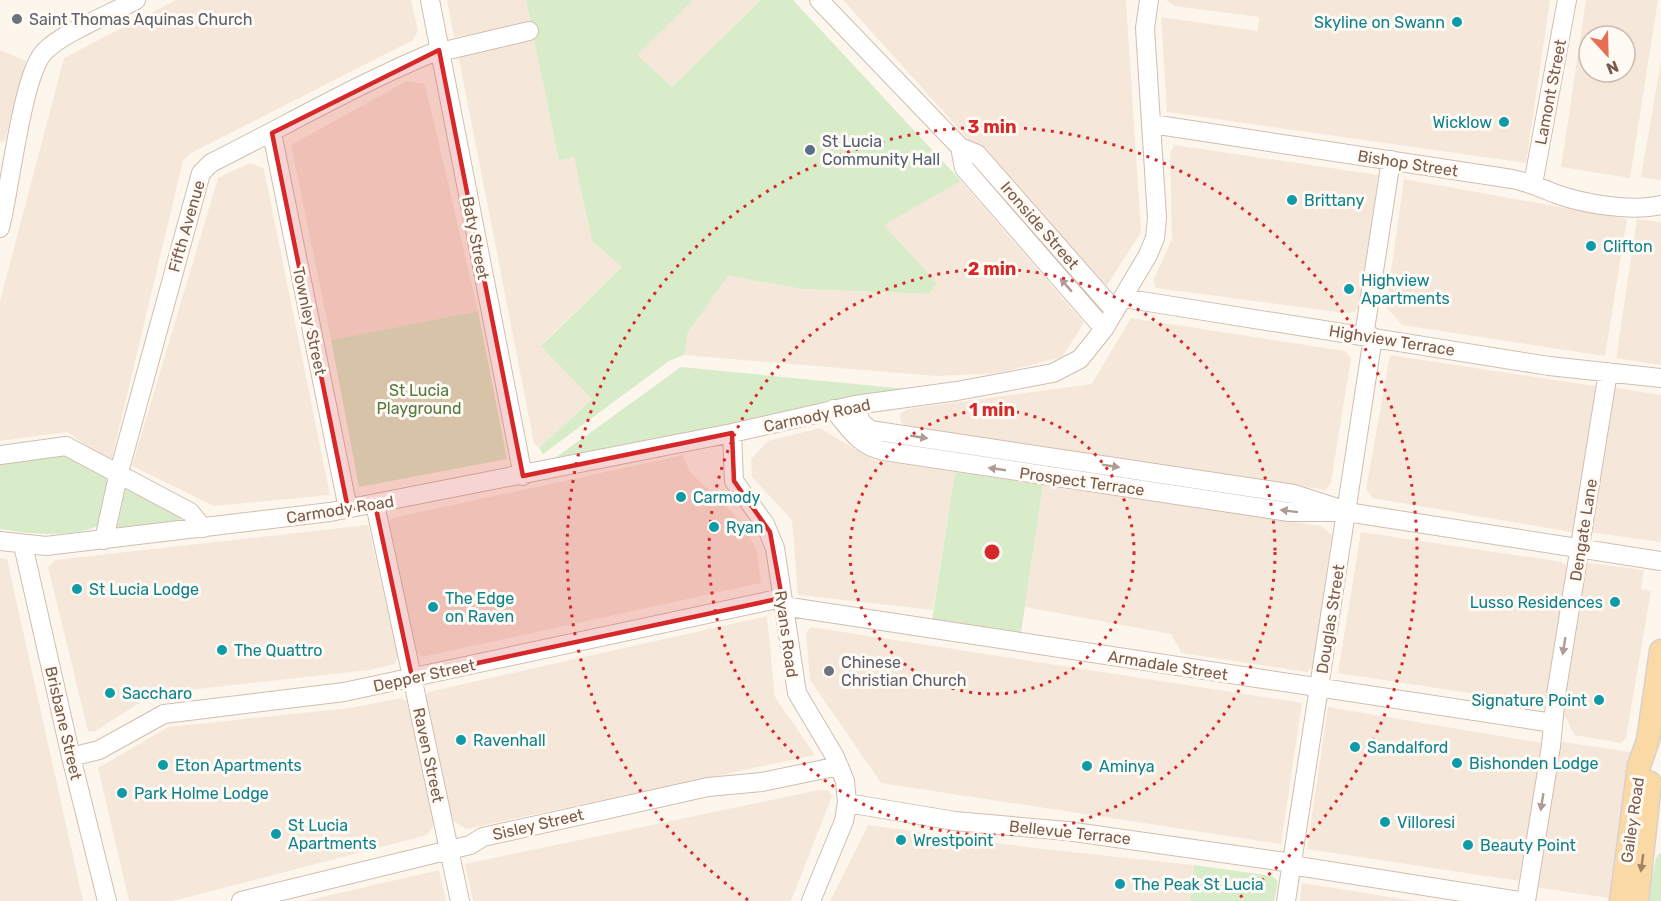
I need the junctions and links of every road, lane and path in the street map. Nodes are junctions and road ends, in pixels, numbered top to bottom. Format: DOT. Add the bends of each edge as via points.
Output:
graph roads {
  1 [pos="136,0"];
  2 [pos="430,0"];
  3 [pos="819,0"];
  4 [pos="1139,0"];
  5 [pos="1149,0"];
  6 [pos="1567,0"];
  7 [pos="1145,28"];
  8 [pos="529,31"];
  9 [pos="440,51"];
  10 [pos="1152,124"];
  11 [pos="272,133"];
  12 [pos="960,147"];
  13 [pos="1391,160"];
  14 [pos="5,173"];
  15 [pos="1533,184"];
  16 [pos="1661,206"];
  17 [pos="0,228"];
  18 [pos="1119,305"];
  19 [pos="1104,328"];
  20 [pos="1368,337"];
  21 [pos="1608,372"];
  22 [pos="1661,378"];
  23 [pos="895,400"];
  24 [pos="855,405"];
  25 [pos="833,409"];
  26 [pos="732,433"];
  27 [pos="893,433"];
  28 [pos="0,455"];
  29 [pos="118,476"];
  30 [pos="523,476"];
  31 [pos="375,504"];
  32 [pos="348,509"];
  33 [pos="1347,512"];
  34 [pos="203,528"];
  35 [pos="104,540"];
  36 [pos="0,541"];
  37 [pos="23,545"];
  38 [pos="1580,548"];
  39 [pos="1661,561"];
  40 [pos="783,602"];
  41 [pos="1661,651"];
  42 [pos="412,677"];
  43 [pos="1319,688"];
  44 [pos="1553,723"];
  45 [pos="71,758"];
  46 [pos="839,766"];
  47 [pos="848,803"];
  48 [pos="1646,824"];
  49 [pos="449,850"];
  50 [pos="1292,864"];
  51 [pos="107,901"];
  52 [pos="241,901"];
  53 [pos="460,901"];
  54 [pos="811,901"];
  55 [pos="1286,901"];
  56 [pos="1519,901"];
  57 [pos="1526,901"];
  58 [pos="1621,901"];
  59 [pos="1637,901"];
  1 -- 14 [label="street" via="55,43 42,54 34,69"];
  2 -- 9 [label="street, Baty Street"];
  3 -- 12 [label="street, Ironside Street"];
  4 -- 7 [label="street, Carmody Road"];
  5 -- 7 [label="street, Carmody Road"];
  6 -- 15 [label="street, Lamont Street"];
  7 -- 10 [label="street, Carmody Road"];
  8 -- 9 [label="street, Fifth Avenue"];
  9 -- 11 [label="street, Fifth Avenue" via="399,66"];
  9 -- 30 [label="street, Baty Street"];
  10 -- 13 [label="street, Bishop Street"];
  10 -- 18 [label="street, Carmody Road" via="1156,232 1148,255"];
  11 -- 29 [label="street, Fifth Avenue" via="211,163 201,173"];
  11 -- 32 [label="street, Townley Street"];
  12 -- 18 [label="street, Ironside Street" via="977,154"];
  19 -- 12 [label="street, Ironside Street, one-way" via="964,168"];
  13 -- 15 [label="street, Bishop Street"];
  13 -- 20 [label="street, Douglas Street"];
  14 -- 17 [label="street"];
  15 -- 16 [label="street, Bishop Street" via="1564,196 1614,206"];
  18 -- 19 [label="street, Carmody Road"];
  18 -- 20 [label="street, Highview Terrace"];
  19 -- 23 [label="street, Carmody Road" via="1080,359 1053,373"];
  20 -- 21 [label="street, Highview Terrace"];
  20 -- 33 [label="street, Douglas Street"];
  21 -- 22 [label="street, Highview Terrace"];
  21 -- 38 [label="street, Dengate Lane"];
  23 -- 24 [label="street, Carmody Road"];
  23 -- 27 [label="street" via="891,416"];
  24 -- 25 [label="street, Carmody Road"];
  24 -- 27 [label="street, Prospect Terrace" via="865,427"];
  25 -- 26 [label="street, Carmody Road"];
  33 -- 25 [label="street, Prospect Terrace, one-way" via="1295,512 884,452 860,441"];
  26 -- 30 [label="street, Carmody Road"];
  26 -- 40 [label="street, Ryans Road" via="734,481 770,532"];
  27 -- 33 [label="street, Prospect Terrace, one-way" via="1294,494"];
  28 -- 29 [label="street" via="66,447"];
  29 -- 34 [label="street" via="190,512"];
  29 -- 35 [label="street, Fifth Avenue"];
  30 -- 31 [label="street, Carmody Road"];
  31 -- 32 [label="street, Carmody Road"];
  31 -- 42 [label="street, Raven Street"];
  32 -- 34 [label="street, Carmody Road"];
  33 -- 38 [label="street, Prospect Terrace"];
  33 -- 43 [label="street, Douglas Street"];
  34 -- 35 [label="street, Carmody Road"];
  35 -- 37 [label="street, Carmody Road"];
  36 -- 37 [label="street, Carmody Road"];
  37 -- 45 [label="street, Brisbane Street"];
  38 -- 39 [label="street, Prospect Terrace"];
  38 -- 44 [label="street, Dengate Lane, one-way"];
  40 -- 42 [label="street, Depper Street"];
  40 -- 43 [label="street, Armadale Street"];
  40 -- 46 [label="street, Ryans Road" via="796,693"];
  41 -- 48 [label="main road, Gailey Road" via="1648,741 1651,767"];
  42 -- 45 [label="street, Depper Street" via="344,692 164,714 99,750"];
  42 -- 49 [label="street, Raven Street"];
  43 -- 44 [label="street, Armadale Street"];
  43 -- 50 [label="street, Douglas Street"];
  44 -- 57 [label="street, Dengate Lane, one-way"];
  45 -- 51 [label="street, Brisbane Street"];
  46 -- 47 [label="street, Ryans Road"];
  46 -- 49 [label="street, Sisley Street" via="762,782 708,787 578,814 483,837"];
  47 -- 50 [label="street, Bellevue Terrace" via="956,821 1067,831"];
  47 -- 54 [label="street, Ryans Road"];
  48 -- 58 [label="main road, Gailey Road"];
  48 -- 59 [label="main road, Gailey Road, one-way"];
  49 -- 52 [label="street, Sisley Street"];
  49 -- 53 [label="street, Raven Street"];
  50 -- 55 [label="street, Douglas Street"];
  50 -- 56 [label="street, Bellevue Terrace"];
}
